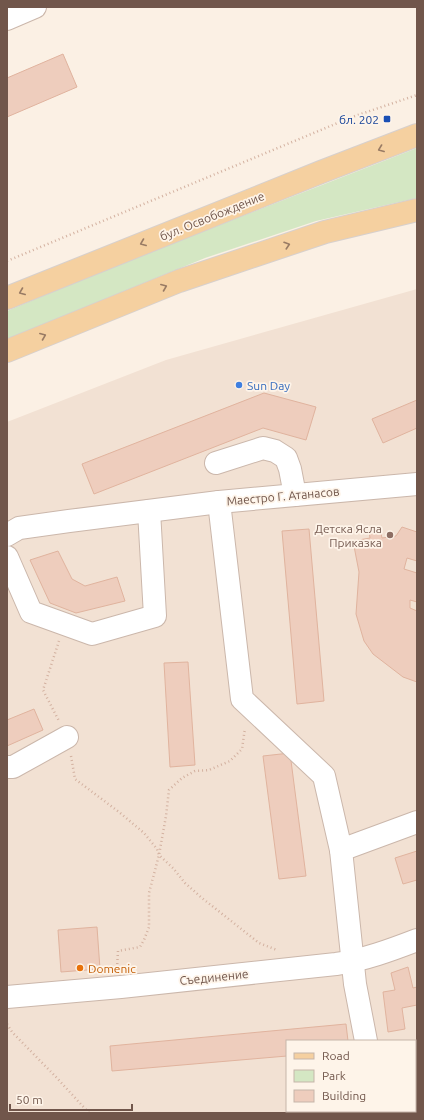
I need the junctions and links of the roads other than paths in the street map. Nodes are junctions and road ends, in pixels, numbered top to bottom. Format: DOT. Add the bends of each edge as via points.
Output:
graph roads {
  1 [pos="35,7"];
  2 [pos="7,19"];
  3 [pos="417,135"];
  4 [pos="417,210"];
  5 [pos="7,298"];
  6 [pos="7,351"];
  7 [pos="216,462"];
  8 [pos="417,484"];
  9 [pos="295,495"];
  10 [pos="219,502"];
  11 [pos="149,511"];
  12 [pos="7,535"];
  13 [pos="7,557"];
  14 [pos="67,737"];
  15 [pos="7,767"];
  16 [pos="417,822"];
  17 [pos="341,850"];
  18 [pos="417,940"];
  19 [pos="353,962"];
  20 [pos="7,997"];
  21 [pos="366,1040"];
  1 -- 2 [label="street"];
  3 -- 5 [label="main road, бул. Освобождение, one-way"];
  6 -- 4 [label="main road, one-way" via="178,281 326,232"];
  7 -- 9 [label="street" via="263,448 275,451 286,458"];
  8 -- 9 [label="street, Маестро Г. Атанасов"];
  9 -- 10 [label="street, Маестро Г. Атанасов"];
  10 -- 11 [label="street, Маестро Г. Атанасов"];
  10 -- 17 [label="street" via="242,699 324,776"];
  11 -- 12 [label="street, Маестро Г. Атанасов" via="19,528"];
  11 -- 13 [label="street" via="155,616 92,634 31,612"];
  14 -- 15 [label="street" via="13,767"];
  16 -- 17 [label="street"];
  17 -- 19 [label="street"];
  18 -- 19 [label="street, Съединение"];
  19 -- 20 [label="street, Съединение"];
  19 -- 21 [label="street"];
}
